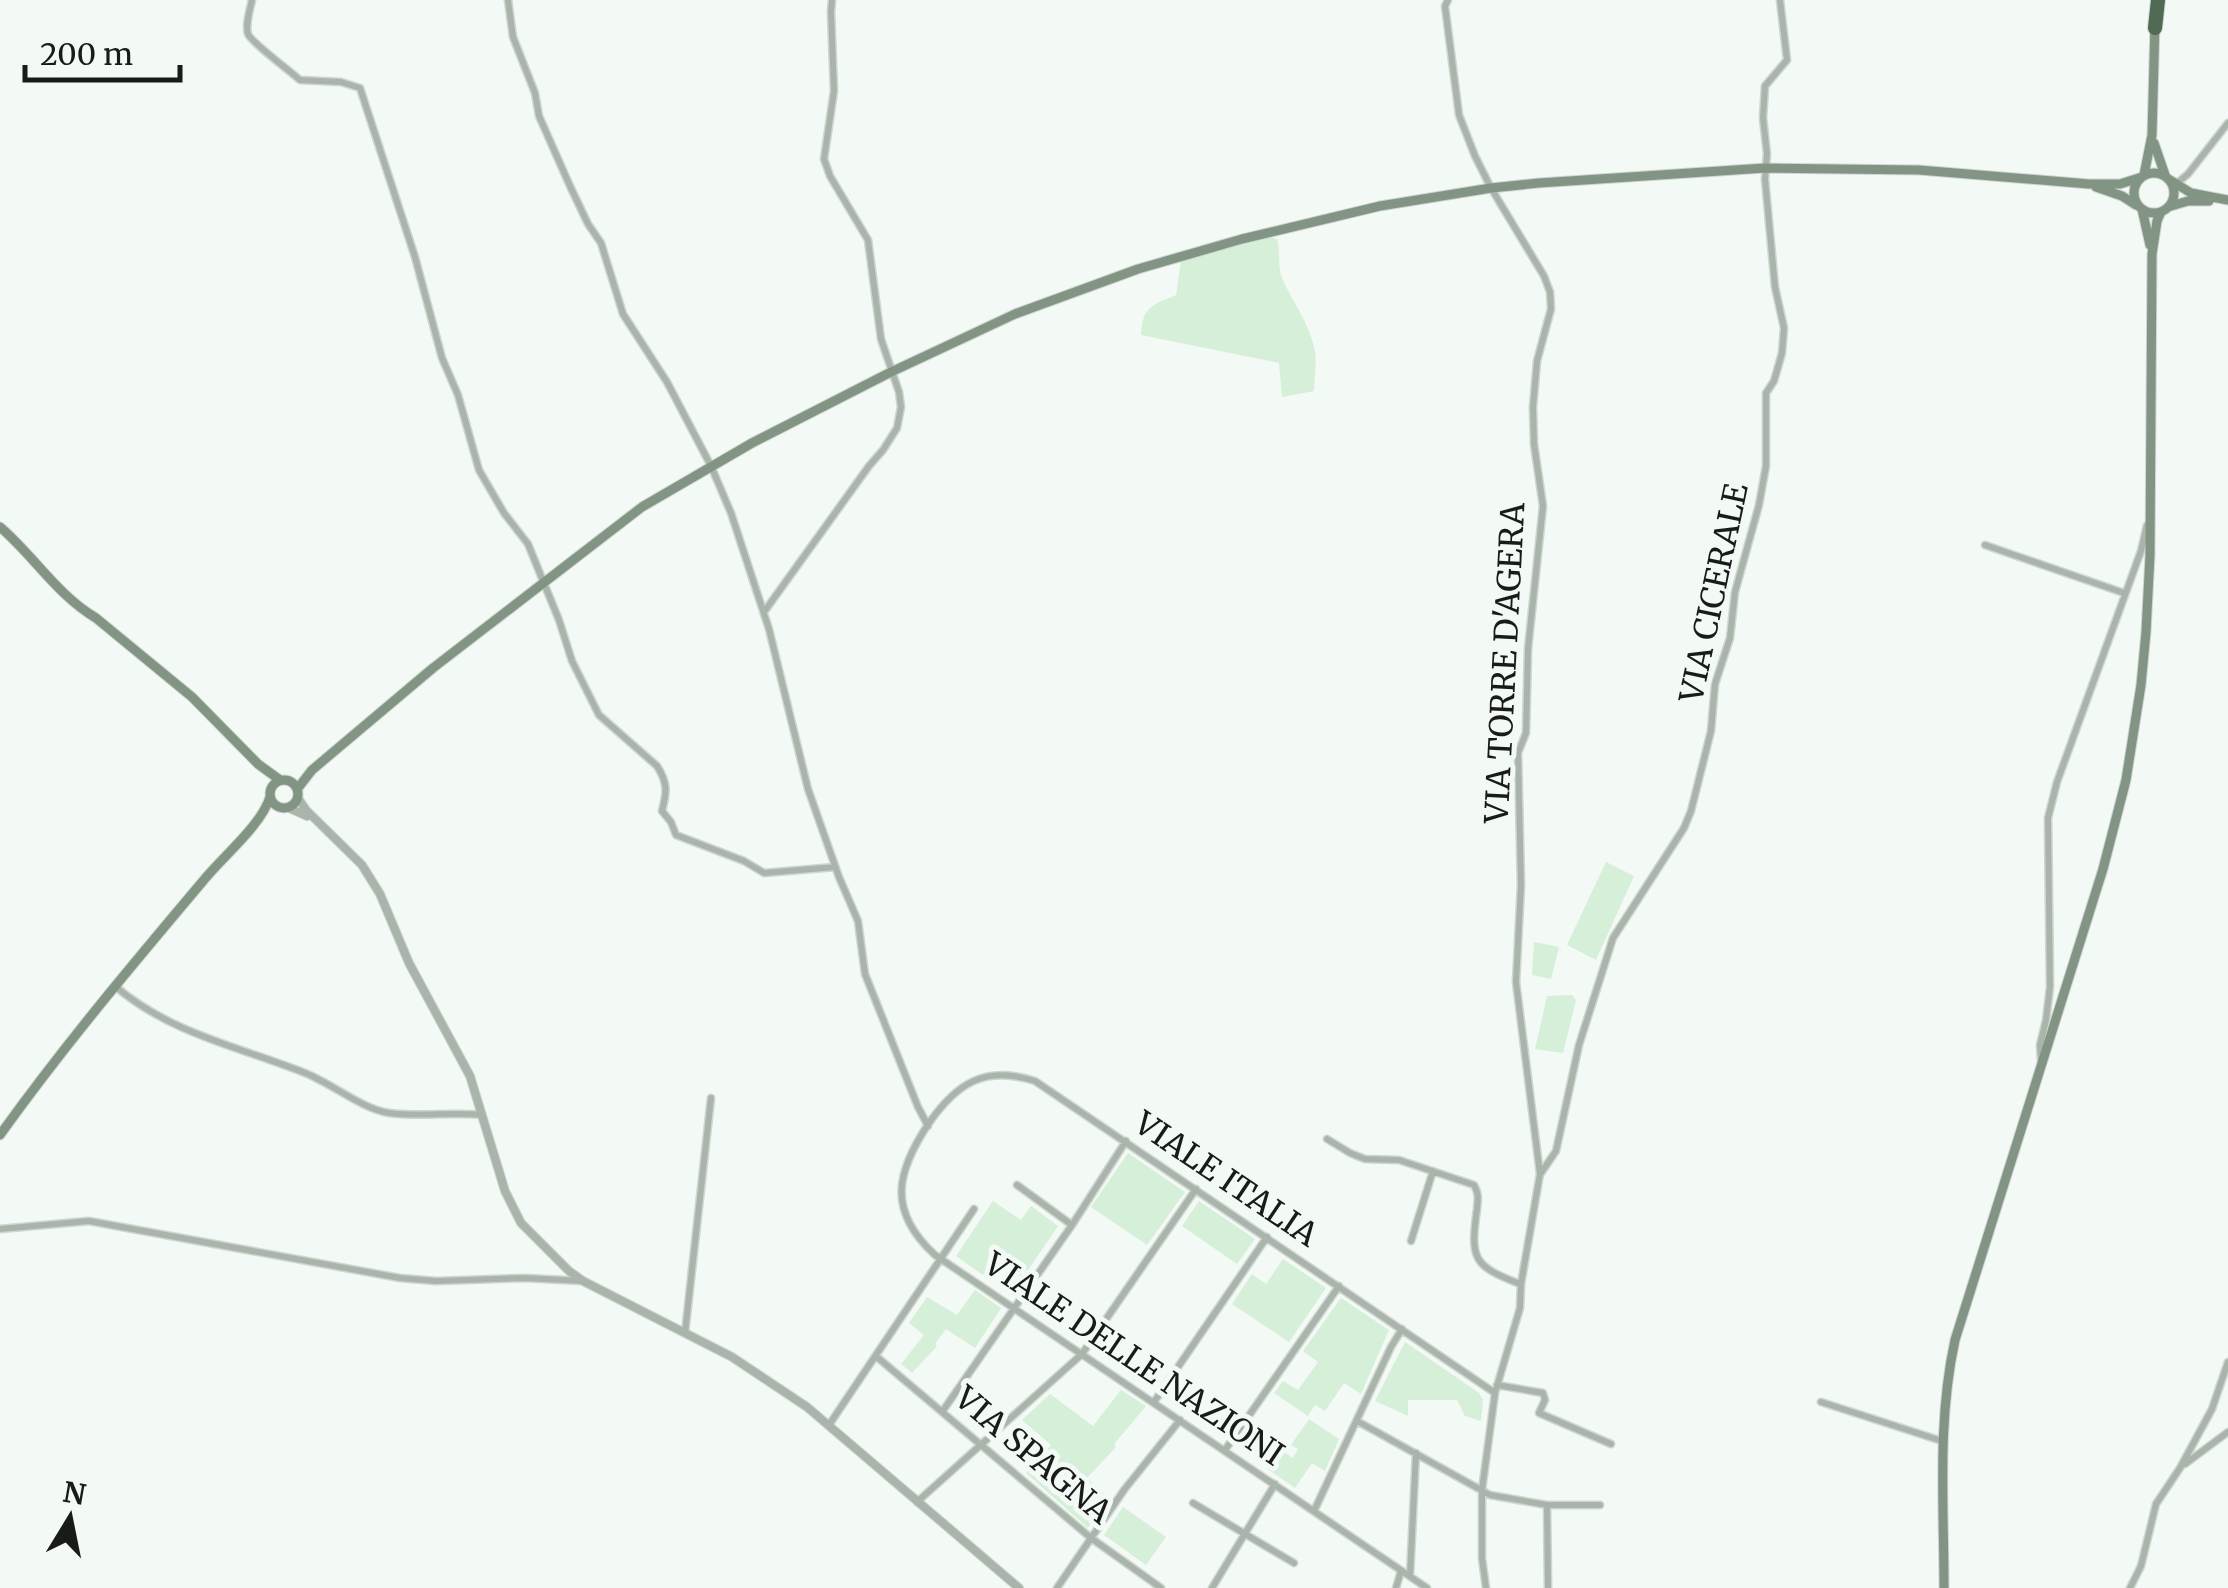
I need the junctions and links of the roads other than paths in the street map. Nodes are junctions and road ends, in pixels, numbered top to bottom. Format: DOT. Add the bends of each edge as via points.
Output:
graph roads {
  1 [pos="252,0"];
  2 [pos="508,0"];
  3 [pos="832,0"];
  4 [pos="1448,0"];
  5 [pos="1780,0"];
  6 [pos="2156,0"];
  7 [pos="2155,28"];
  8 [pos="2228,123"];
  9 [pos="2152,135"];
  10 [pos="1765,168"];
  11 [pos="2143,176"];
  12 [pos="2170,180"];
  13 [pos="2089,184"];
  14 [pos="1491,188"];
  15 [pos="2228,200"];
  16 [pos="2140,208"];
  17 [pos="2164,210"];
  18 [pos="2152,254"];
  19 [pos="891,372"];
  20 [pos="711,466"];
  21 [pos="2150,514"];
  22 [pos="0,527"];
  23 [pos="1984,544"];
  24 [pos="543,583"];
  25 [pos="2124,593"];
  26 [pos="764,612"];
  27 [pos="274,788"];
  28 [pos="296,789"];
  29 [pos="284,807"];
  30 [pos="256,822"];
  31 [pos="320,824"];
  32 [pos="835,867"];
  33 [pos="115,986"];
  34 [pos="2041,1064"];
  35 [pos="711,1098"];
  36 [pos="482,1115"];
  37 [pos="928,1126"];
  38 [pos="0,1135"];
  39 [pos="1327,1138"];
  40 [pos="1126,1142"];
  41 [pos="1433,1171"];
  42 [pos="1540,1174"];
  43 [pos="1016,1185"];
  44 [pos="1196,1189"];
  45 [pos="974,1208"];
  46 [pos="1072,1224"];
  47 [pos="0,1229"];
  48 [pos="1267,1238"];
  49 [pos="1411,1241"];
  50 [pos="941,1259"];
  51 [pos="583,1281"];
  52 [pos="1520,1284"];
  53 [pos="1339,1286"];
  54 [pos="1014,1309"];
  55 [pos="1402,1329"];
  56 [pos="685,1333"];
  57 [pos="1082,1354"];
  58 [pos="876,1356"];
  59 [pos="2228,1362"];
  60 [pos="1496,1389"];
  61 [pos="1154,1402"];
  62 [pos="1821,1402"];
  63 [pos="942,1412"];
  64 [pos="1180,1420"];
  65 [pos="1357,1421"];
  66 [pos="829,1426"];
  67 [pos="2228,1432"];
  68 [pos="1942,1441"];
  69 [pos="981,1444"];
  70 [pos="1610,1444"];
  71 [pos="1225,1450"];
  72 [pos="1416,1453"];
  73 [pos="2180,1468"];
  74 [pos="1275,1484"];
  75 [pos="1482,1490"];
  76 [pos="917,1502"];
  77 [pos="1193,1503"];
  78 [pos="1547,1505"];
  79 [pos="1600,1505"];
  80 [pos="1314,1510"];
  81 [pos="1244,1534"];
  82 [pos="1091,1538"];
  83 [pos="1294,1563"];
  84 [pos="1401,1571"];
  85 [pos="1410,1577"];
  86 [pos="1485,1587"];
  87 [pos="1018,1588"];
  88 [pos="1057,1588"];
  89 [pos="1161,1588"];
  90 [pos="1212,1588"];
  91 [pos="1396,1588"];
  92 [pos="1428,1588"];
  93 [pos="1548,1588"];
  94 [pos="1944,1588"];
  95 [pos="2130,1588"];
  1 -- 24 [label="street" via="250,39 300,80 360,88 479,470 528,544"];
  2 -- 20 [label="street" via="538,112 601,242 623,314"];
  3 -- 19 [label="street" via="834,91 824,159 868,240"];
  4 -- 14 [label="street, VIA TORRE D'AGERA" via="1459,115"];
  5 -- 10 [label="street, VIA CICERALE" via="1787,60 1764,86"];
  6 -- 7 [label="highway"];
  7 -- 9 [label="main road"];
  8 -- 12 [label="street" via="2188,174"];
  9 -- 11 [label="main road"];
  9 -- 12 [label="main road"];
  10 -- 13 [label="main road" via="1919,170"];
  10 -- 14 [label="main road"];
  10 -- 42 [label="street, VIA CICERALE" via="1782,353 1766,394 1766,466 1715,684 1711,731 1684,828 1613,938 1579,1044 1556,1151"];
  11 -- 12 [label="main road"];
  11 -- 13 [label="main road"];
  11 -- 16 [label="main road" via="2134,194"];
  12 -- 15 [label="main road" via="2191,193"];
  12 -- 17 [label="main road" via="2174,191"];
  13 -- 16 [label="main road"];
  14 -- 19 [label="main road" via="1380,206 1138,268 1015,314"];
  14 -- 42 [label="street, VIA TORRE D'AGERA" via="1544,276 1551,309 1536,361 1534,444 1542,506 1526,733 1518,753 1522,885 1516,982"];
  15 -- 17 [label="main road" via="2188,201"];
  16 -- 17 [label="main road"];
  16 -- 18 [label="main road"];
  17 -- 18 [label="main road"];
  18 -- 21 [label="main road"];
  19 -- 20 [label="main road"];
  19 -- 26 [label="street" via="901,408 897,428"];
  20 -- 24 [label="main road" via="642,507"];
  20 -- 26 [label="street"];
  21 -- 25 [label="street"];
  21 -- 34 [label="main road" via="2145,649 2126,780"];
  22 -- 27 [label="main road" via="78,608 192,696"];
  23 -- 25 [label="street"];
  24 -- 28 [label="main road"];
  24 -- 32 [label="street" via="593,706 664,777 662,812 676,835 764,873"];
  25 -- 34 [label="street" via="2048,818 2050,987"];
  26 -- 32 [label="street" via="808,789"];
  27 -- 28 [label="main road"];
  27 -- 29 [label="main road"];
  27 -- 30 [label="main road"];
  28 -- 29 [label="main road" via="293,806"];
  28 -- 31 [label="street"];
  29 -- 30 [label="main road"];
  29 -- 31 [label="street"];
  30 -- 33 [label="main road"];
  31 -- 36 [label="street" via="372,878 470,1076"];
  32 -- 37 [label="street" via="858,920 865,974"];
  33 -- 36 [label="street" via="202,1037 306,1073 386,1112"];
  33 -- 38 [label="main road"];
  34 -- 68 [label="main road" via="1958,1327"];
  35 -- 56 [label="street"];
  36 -- 51 [label="street" via="521,1224"];
  37 -- 40 [label="street, VIALE ITALIA" via="969,1083 1012,1076 1043,1085"];
  37 -- 50 [label="street, VIALE DELLE NAZIONI" via="909,1154 901,1190 915,1234"];
  39 -- 41 [label="street" via="1365,1159"];
  40 -- 44 [label="street, VIALE ITALIA"];
  40 -- 46 [label="street"];
  41 -- 49 [label="street"];
  41 -- 52 [label="street" via="1478,1189 1477,1258 1483,1268"];
  42 -- 52 [label="street, VIA TORRE D'AGERA"];
  43 -- 46 [label="street"];
  44 -- 48 [label="street, VIALE ITALIA"];
  44 -- 57 [label="street"];
  45 -- 50 [label="street"];
  46 -- 54 [label="street"];
  47 -- 51 [label="street" via="88,1221 400,1278"];
  48 -- 53 [label="street, VIALE ITALIA"];
  48 -- 61 [label="street"];
  50 -- 54 [label="street, VIALE DELLE NAZIONI"];
  50 -- 58 [label="street"];
  51 -- 56 [label="street"];
  52 -- 60 [label="street, VIA TORRE D'AGERA" via="1520,1308"];
  53 -- 55 [label="street, VIALE ITALIA"];
  53 -- 71 [label="street"];
  54 -- 57 [label="street, VIALE DELLE NAZIONI"];
  54 -- 63 [label="street"];
  55 -- 60 [label="street, VIALE ITALIA"];
  55 -- 65 [label="street"];
  56 -- 66 [label="street"];
  57 -- 61 [label="street, VIALE DELLE NAZIONI"];
  57 -- 69 [label="street"];
  58 -- 63 [label="street, VIA SPAGNA"];
  58 -- 66 [label="street"];
  59 -- 73 [label="street"];
  60 -- 70 [label="street" via="1543,1393 1539,1414"];
  60 -- 75 [label="street, VIA TORRE D'AGERA"];
  61 -- 64 [label="street, VIALE DELLE NAZIONI"];
  62 -- 68 [label="street"];
  63 -- 69 [label="street, VIA SPAGNA"];
  64 -- 71 [label="street, VIALE DELLE NAZIONI"];
  64 -- 82 [label="street"];
  65 -- 72 [label="street"];
  65 -- 80 [label="street"];
  66 -- 76 [label="street"];
  67 -- 73 [label="street"];
  68 -- 94 [label="main road"];
  69 -- 76 [label="street"];
  69 -- 82 [label="street, VIA SPAGNA"];
  71 -- 74 [label="street, VIALE DELLE NAZIONI"];
  72 -- 75 [label="street"];
  72 -- 85 [label="street"];
  73 -- 95 [label="street" via="2156,1504"];
  74 -- 80 [label="street, VIALE DELLE NAZIONI"];
  74 -- 81 [label="street"];
  75 -- 78 [label="street"];
  75 -- 86 [label="street, VIA TORRE D'AGERA"];
  76 -- 87 [label="street"];
  77 -- 81 [label="street"];
  78 -- 79 [label="street"];
  78 -- 93 [label="street"];
  80 -- 84 [label="street, VIALE DELLE NAZIONI"];
  81 -- 83 [label="street"];
  81 -- 90 [label="street"];
  82 -- 88 [label="street"];
  82 -- 89 [label="street, VIA SPAGNA"];
  84 -- 85 [label="street, VIALE DELLE NAZIONI"];
  84 -- 91 [label="street"];
  85 -- 92 [label="street, VIALE DELLE NAZIONI"];
}
